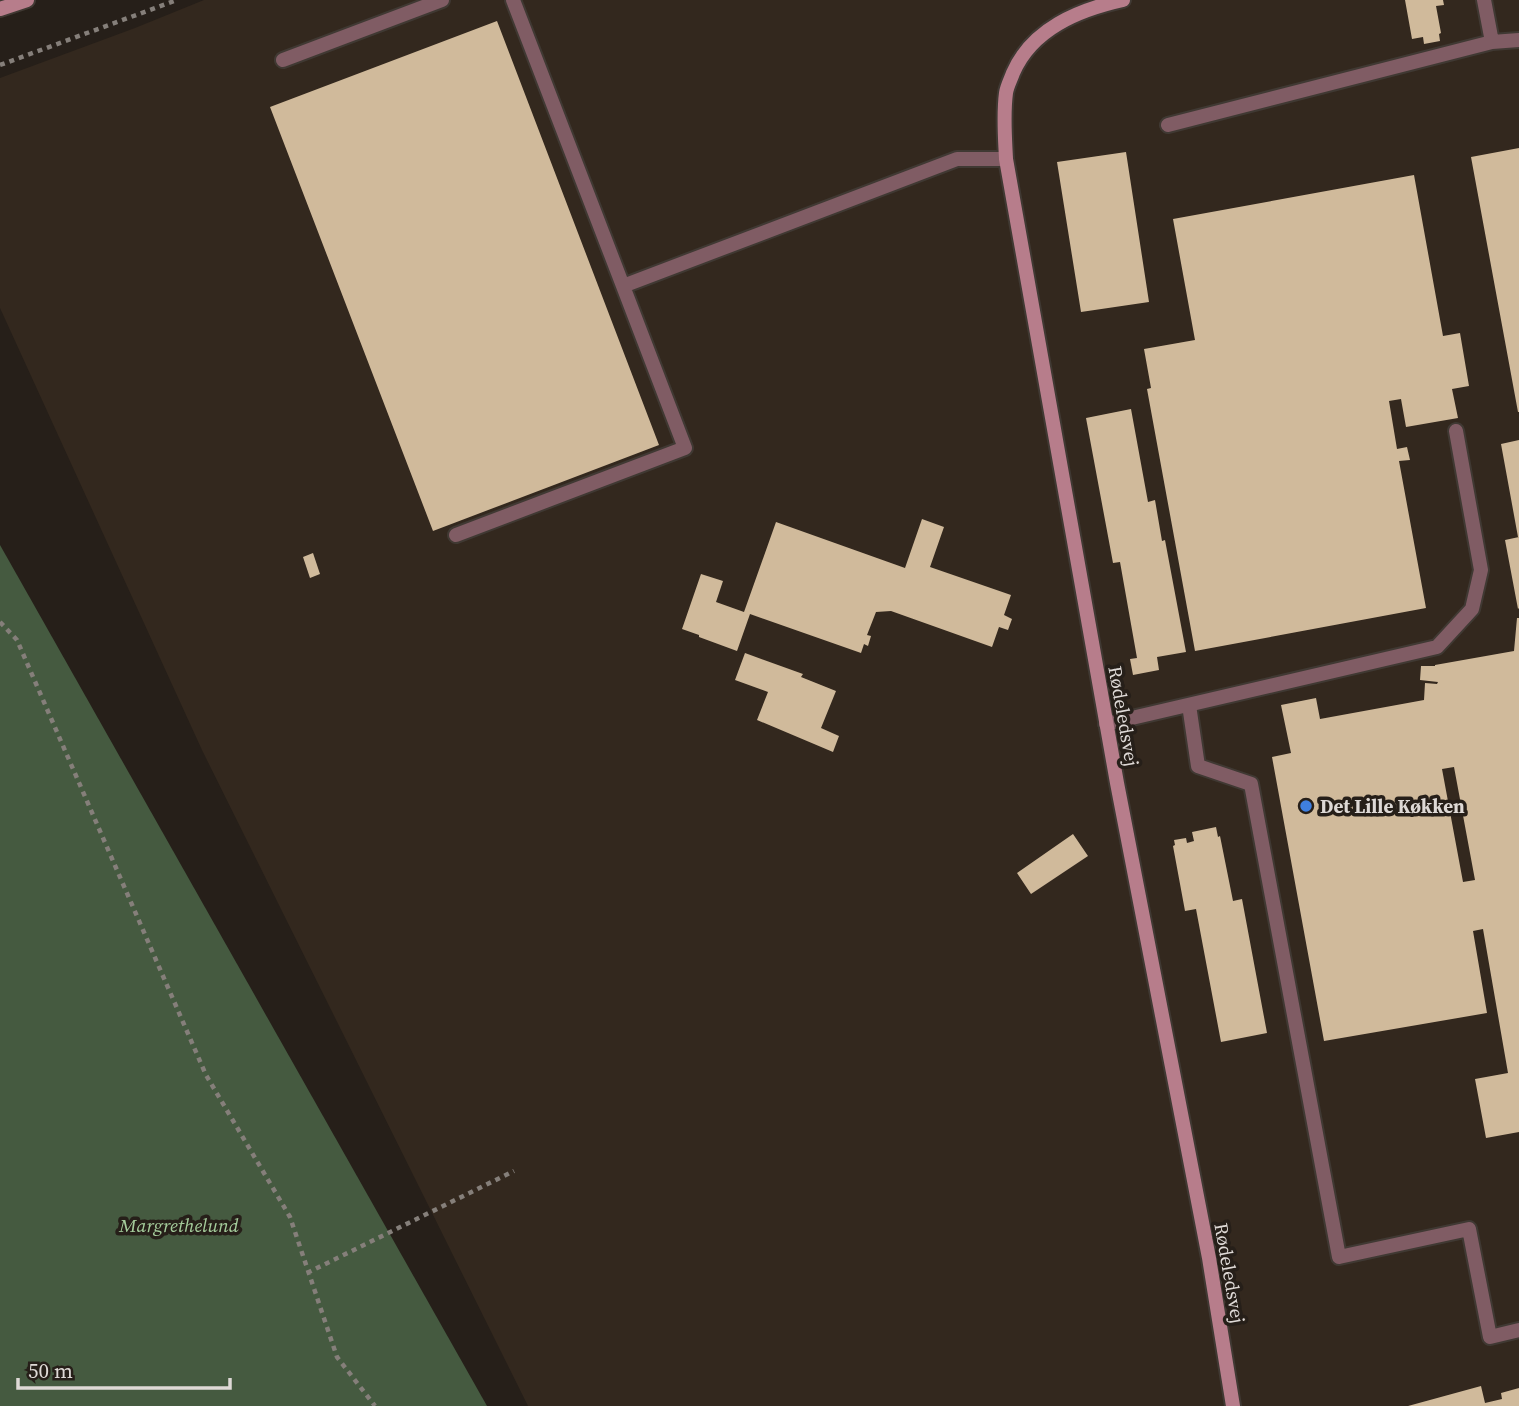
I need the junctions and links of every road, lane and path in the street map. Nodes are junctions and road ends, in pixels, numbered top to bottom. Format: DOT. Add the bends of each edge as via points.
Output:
graph roads {
  1 [pos="27,0"];
  2 [pos="177,0"];
  3 [pos="442,0"];
  4 [pos="513,0"];
  5 [pos="1122,0"];
  6 [pos="1485,0"];
  7 [pos="0,9"];
  8 [pos="1519,40"];
  9 [pos="1492,42"];
  10 [pos="283,60"];
  11 [pos="0,65"];
  12 [pos="1168,125"];
  13 [pos="1006,159"];
  14 [pos="623,286"];
  15 [pos="1456,431"];
  16 [pos="456,535"];
  17 [pos="0,622"];
  18 [pos="1189,705"];
  19 [pos="1106,724"];
  20 [pos="513,1171"];
  21 [pos="307,1273"];
  22 [pos="1519,1330"];
  23 [pos="376,1406"];
  24 [pos="1233,1406"];
  1 -- 7 [label="street"];
  2 -- 11 [label="path"];
  3 -- 10 [label="lane"];
  4 -- 14 [label="lane"];
  5 -- 13 [label="street, Rødeledsvej" via="1070,16 1037,38 1018,63 1006,90"];
  6 -- 9 [label="lane"];
  8 -- 9 [label="lane"];
  9 -- 12 [label="lane"];
  13 -- 14 [label="lane" via="957,159"];
  13 -- 19 [label="street, Rødeledsvej"];
  14 -- 16 [label="lane" via="685,448"];
  15 -- 18 [label="lane" via="1481,570 1472,609 1437,647"];
  17 -- 21 [label="path" via="17,640 206,1075 290,1217"];
  18 -- 19 [label="lane"];
  18 -- 22 [label="lane" via="1198,766 1251,784 1339,1257 1469,1229 1490,1337"];
  19 -- 24 [label="street, Rødeledsvej"];
  20 -- 21 [label="path"];
  21 -- 23 [label="path" via="337,1357"];
}
